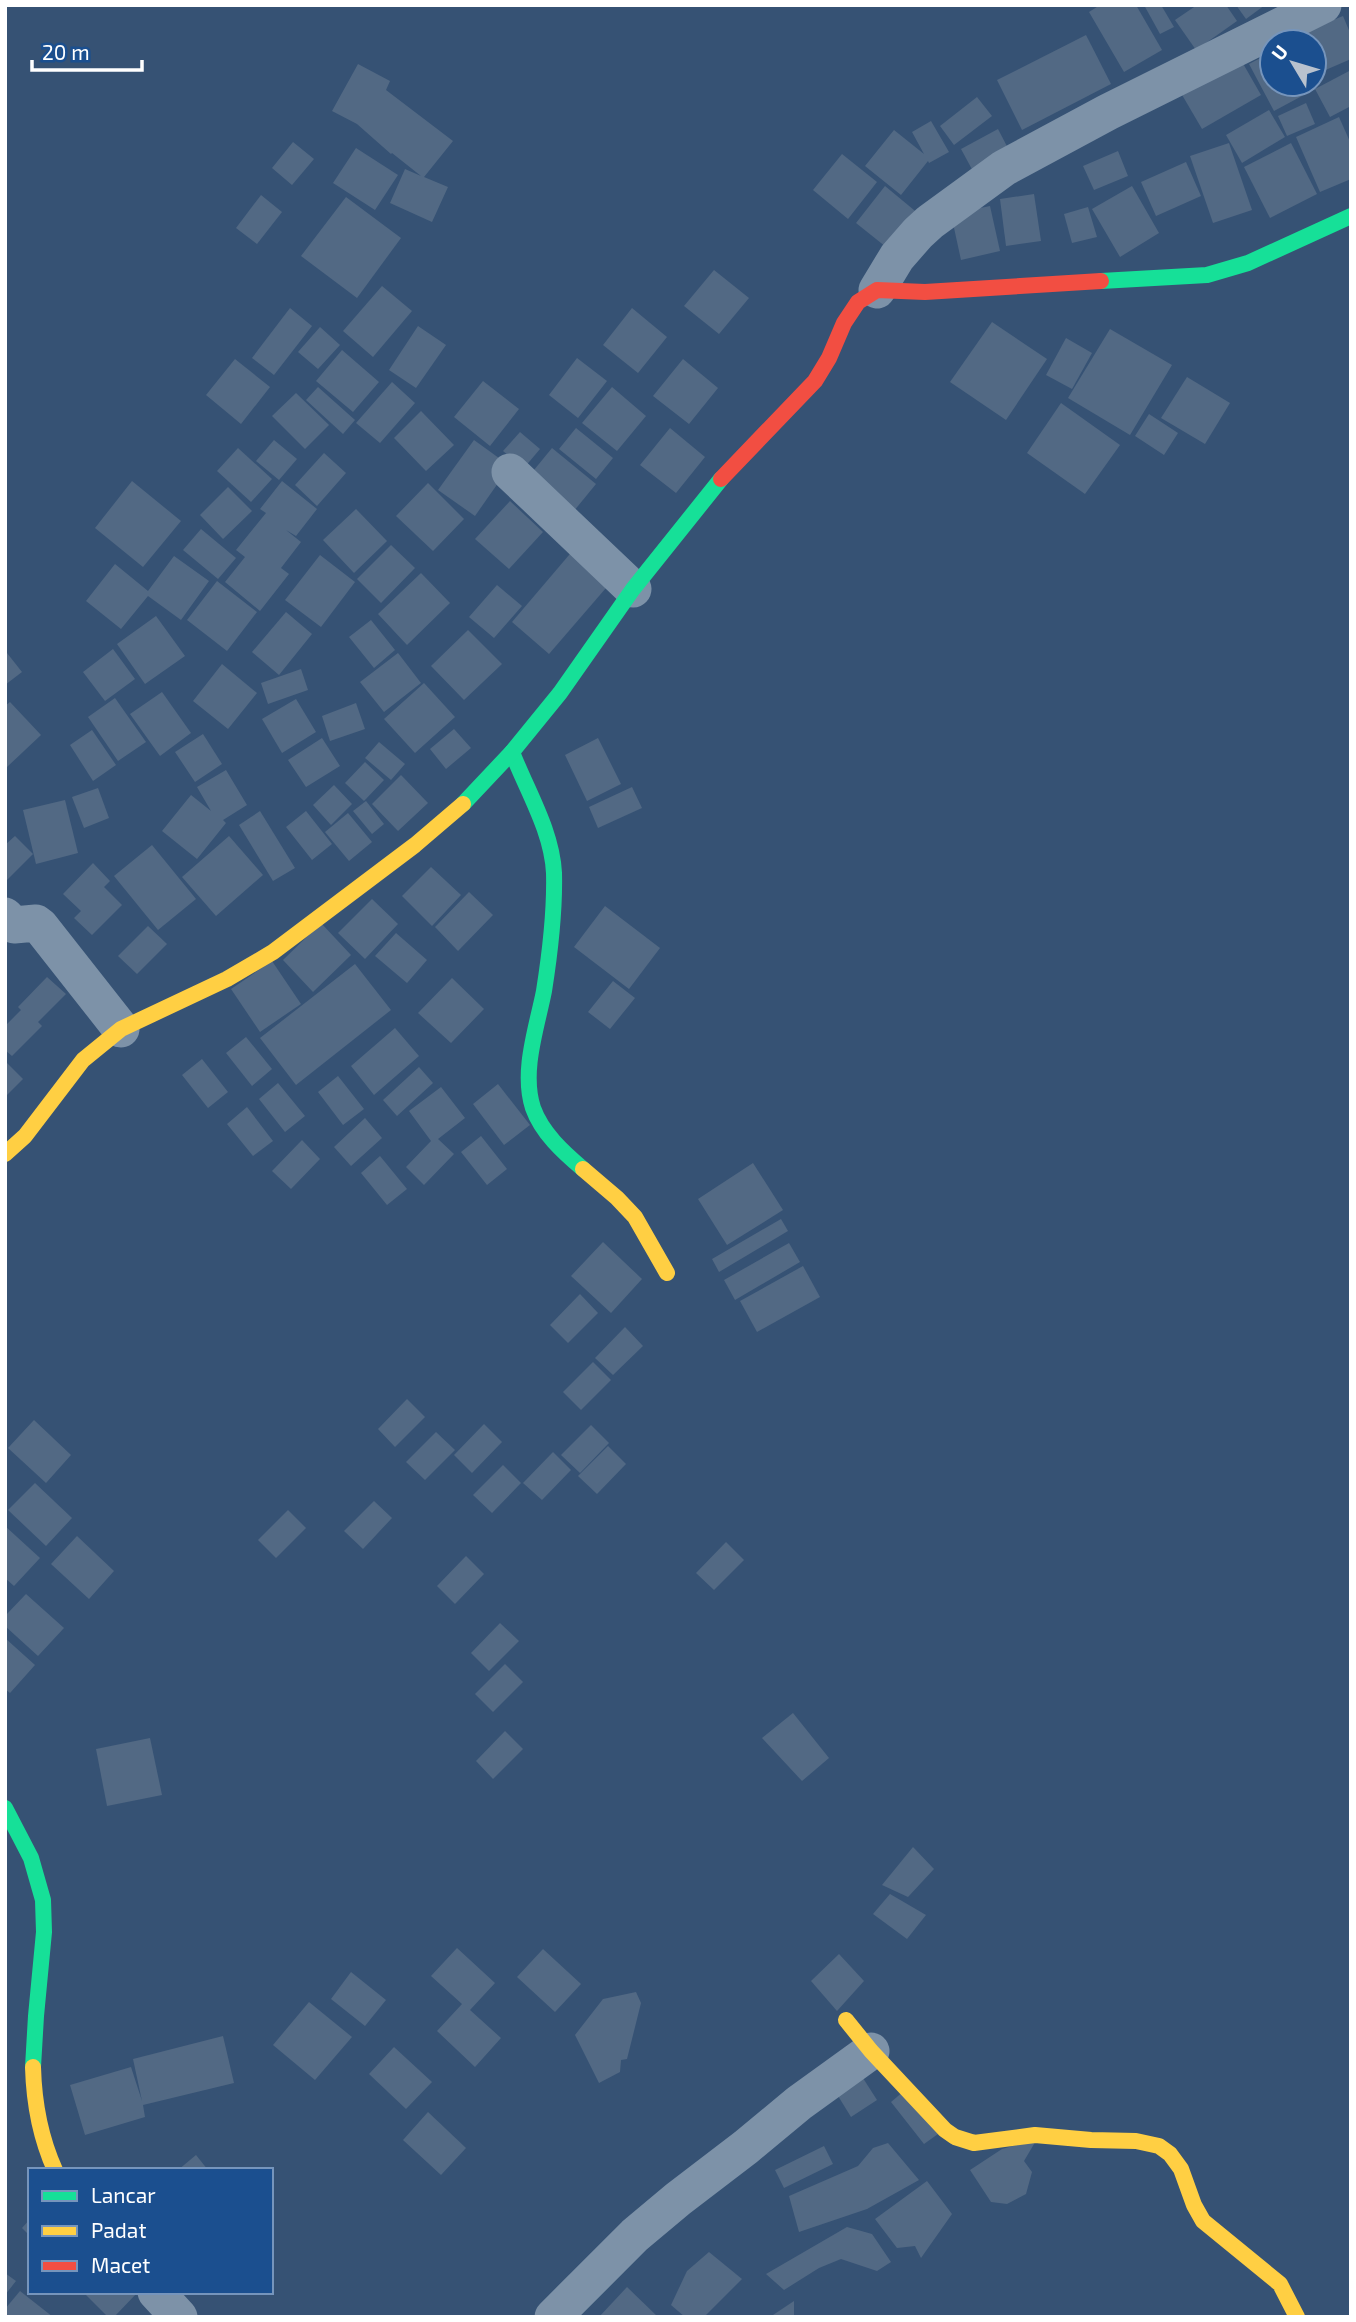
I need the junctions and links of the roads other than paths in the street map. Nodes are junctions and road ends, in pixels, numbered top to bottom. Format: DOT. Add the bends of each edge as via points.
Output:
graph roads {
  1 [pos="1323,5"];
  2 [pos="1351,216"];
  3 [pos="877,290"];
  4 [pos="510,472"];
  5 [pos="633,589"];
  6 [pos="512,752"];
  7 [pos="5,916"];
  8 [pos="121,1030"];
  9 [pos="5,1154"];
  10 [pos="667,1273"];
  11 [pos="5,1808"];
  12 [pos="845,2020"];
  13 [pos="871,2050"];
  14 [pos="54,2168"];
  15 [pos="158,2294"];
  16 [pos="179,2317"];
  17 [pos="553,2317"];
  18 [pos="1297,2317"];
  1 -- 3 [label="street" via="1004,169 918,233"];
  2 -- 3 [label="street" via="1248,262 1207,275 925,292"];
  3 -- 5 [label="street" via="858,302 815,381 735,462"];
  4 -- 5 [label="street"];
  5 -- 6 [label="street" via="561,693"];
  6 -- 8 [label="street" via="460,807 415,845 273,952"];
  6 -- 10 [label="street" via="553,861 546,975 530,1077 532,1106 558,1145 629,1210"];
  7 -- 8 [label="street" via="14,925 40,926"];
  8 -- 9 [label="street" via="83,1060 25,1136"];
  11 -- 14 [label="street" via="31,1862 43,1902 34,2089 37,2125"];
  12 -- 13 [label="street"];
  13 -- 17 [label="street" via="669,2206"];
  13 -- 18 [label="street" via="957,2139 977,2143 1029,2134 1150,2143 1167,2151 1203,2221 1280,2284"];
  15 -- 16 [label="street"];
}
